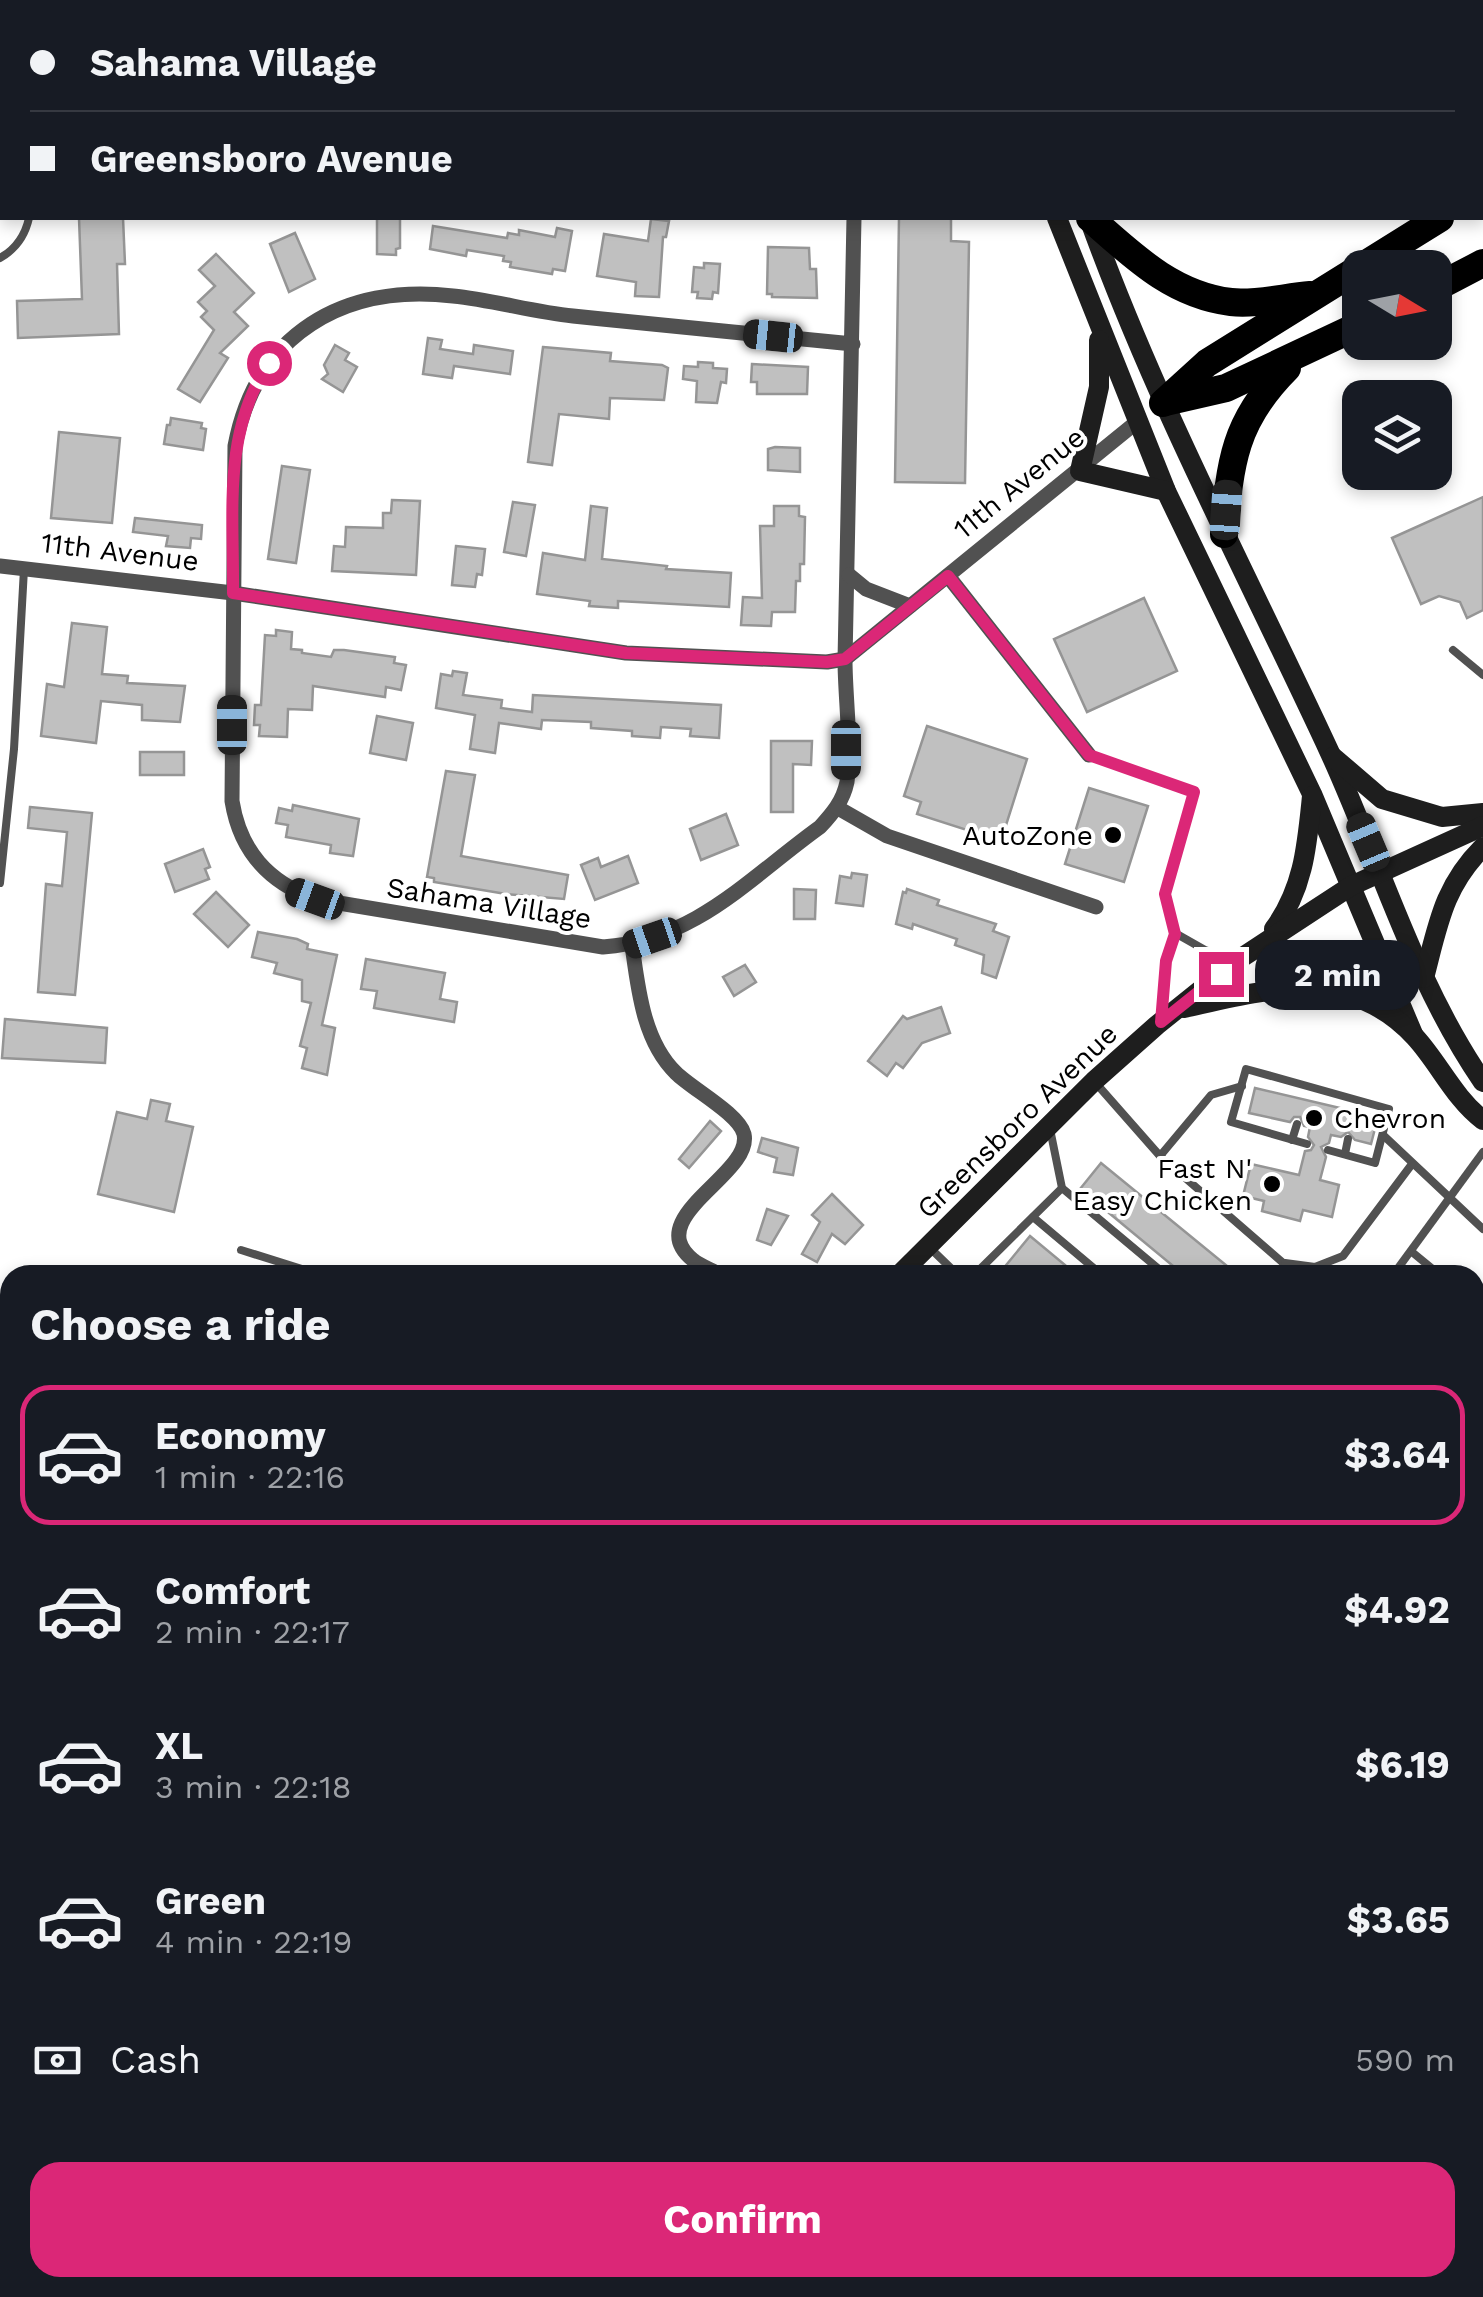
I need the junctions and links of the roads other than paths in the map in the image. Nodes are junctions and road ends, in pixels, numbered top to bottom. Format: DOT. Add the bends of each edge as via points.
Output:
graph roads {
  1 [pos="28,220"];
  2 [pos="854,220"];
  3 [pos="1058,220"];
  4 [pos="1091,220"];
  5 [pos="1092,220"];
  6 [pos="1437,220"];
  7 [pos="0,258"];
  8 [pos="1483,262"];
  9 [pos="1452,279"];
  10 [pos="1316,294"];
  11 [pos="1100,328"];
  12 [pos="1342,334"];
  13 [pos="853,344"];
  14 [pos="1301,354"];
  15 [pos="1163,403"];
  16 [pos="1138,421"];
  17 [pos="1080,471"];
  18 [pos="1166,491"];
  19 [pos="1224,534"];
  20 [pos="0,566"];
  21 [pos="24,569"];
  22 [pos="849,575"];
  23 [pos="948,576"];
  24 [pos="233,593"];
  25 [pos="910,606"];
  26 [pos="1453,650"];
  27 [pos="845,659"];
  28 [pos="1483,675"];
  29 [pos="1330,754"];
  30 [pos="1089,755"];
  31 [pos="1312,794"];
  32 [pos="838,808"];
  33 [pos="1483,813"];
  34 [pos="1483,826"];
  35 [pos="1483,847"];
  36 [pos="1380,872"];
  37 [pos="0,884"];
  38 [pos="1351,886"];
  39 [pos="1096,907"];
  40 [pos="1175,934"];
  41 [pos="1268,938"];
  42 [pos="632,945"];
  43 [pos="1238,960"];
  44 [pos="1424,978"];
  45 [pos="1169,1016"];
  46 [pos="1413,1034"];
  47 [pos="1281,1079"];
  48 [pos="1094,1081"];
  49 [pos="1483,1082"];
  50 [pos="1242,1086"];
  51 [pos="1307,1086"];
  52 [pos="1277,1093"];
  53 [pos="1332,1093"];
  54 [pos="1303,1099"];
  55 [pos="1357,1100"];
  56 [pos="1329,1106"];
  57 [pos="1354,1112"];
  58 [pos="1270,1118"];
  59 [pos="1483,1120"];
  60 [pos="1049,1124"];
  61 [pos="1297,1124"];
  62 [pos="1265,1132"];
  63 [pos="1382,1135"];
  64 [pos="1348,1138"];
  65 [pos="1292,1140"];
  66 [pos="1306,1144"];
  67 [pos="1328,1150"];
  68 [pos="1483,1152"];
  69 [pos="1344,1154"];
  70 [pos="1160,1156"];
  71 [pos="1412,1164"];
  72 [pos="1062,1188"];
  73 [pos="1446,1198"];
  74 [pos="1033,1217"];
  75 [pos="1483,1229"];
  76 [pos="928,1246"];
  77 [pos="240,1250"];
  78 [pos="1412,1252"];
  79 [pos="1280,1262"];
  80 [pos="288,1265"];
  81 [pos="701,1265"];
  82 [pos="910,1265"];
  83 [pos="948,1265"];
  84 [pos="984,1265"];
  85 [pos="1090,1265"];
  86 [pos="1154,1265"];
  87 [pos="1284,1265"];
  88 [pos="1301,1265"];
  89 [pos="1320,1265"];
  90 [pos="1401,1265"];
  91 [pos="1428,1265"];
  1 -- 7 [label="lane" via="13,250"];
  2 -- 13 [label="street"];
  3 -- 11 [label="main road"];
  4 -- 15 [label="main road"];
  5 -- 10 [label="highway" via="1149,270 1188,292 1234,302"];
  6 -- 10 [label="highway"];
  8 -- 9 [label="highway"];
  10 -- 15 [label="highway" via="1207,363"];
  11 -- 16 [label="main road"];
  11 -- 17 [label="main road" via="1099,387"];
  12 -- 14 [label="highway"];
  13 -- 22 [label="street"];
  13 -- 24 [label="street, Sahama Village" via="564,315 453,296 384,297 340,308 283,345 247,402 235,446"];
  14 -- 15 [label="highway" via="1226,388"];
  14 -- 19 [label="highway" via="1264,391 1244,424"];
  15 -- 16 [label="main road, 11th Avenue"];
  15 -- 19 [label="main road"];
  16 -- 17 [label="street, 11th Avenue"];
  16 -- 18 [label="main road"];
  17 -- 18 [label="main road"];
  17 -- 23 [label="street, 11th Avenue"];
  18 -- 31 [label="main road"];
  19 -- 29 [label="main road"];
  20 -- 21 [label="street, 11th Avenue"];
  21 -- 24 [label="street, 11th Avenue"];
  21 -- 37 [label="lane"];
  22 -- 25 [label="street"];
  22 -- 27 [label="street"];
  23 -- 25 [label="street, 11th Avenue"];
  23 -- 30 [label="street"];
  24 -- 27 [label="street" via="626,653"];
  24 -- 42 [label="street, Sahama Village" via="232,801 245,844 274,879 336,904 580,945"];
  25 -- 27 [label="street, 11th Avenue"];
  26 -- 28 [label="lane"];
  27 -- 32 [label="street" via="847,781"];
  29 -- 33 [label="main road" via="1382,799 1442,816"];
  29 -- 36 [label="main road"];
  30 -- 40 [label="lane" via="1194,792 1165,894"];
  31 -- 38 [label="main road"];
  31 -- 41 [label="main road" via="1301,878"];
  32 -- 39 [label="street" via="887,836"];
  32 -- 42 [label="street, Sahama Village" via="714,910"];
  34 -- 36 [label="main road, Greensboro Avenue"];
  35 -- 44 [label="main road" via="1445,898"];
  36 -- 38 [label="main road, Greensboro Avenue"];
  36 -- 44 [label="main road"];
  38 -- 41 [label="main road, Greensboro Avenue"];
  38 -- 46 [label="main road"];
  40 -- 43 [label="lane"];
  40 -- 45 [label="lane" via="1166,961"];
  41 -- 43 [label="main road, Greensboro Avenue"];
  42 -- 81 [label="street" via="644,1012 662,1053 674,1072 743,1130 736,1162 681,1226 680,1242"];
  43 -- 45 [label="main road, Greensboro Avenue"];
  44 -- 49 [label="main road"];
  45 -- 46 [label="main road" via="1304,986 1366,1002"];
  45 -- 48 [label="main road, Greensboro Avenue"];
  46 -- 59 [label="main road"];
  47 -- 50 [label="lane" via="1246,1069"];
  47 -- 51 [label="lane"];
  47 -- 52 [label="lane"];
  48 -- 60 [label="main road, Greensboro Avenue"];
  48 -- 70 [label="lane"];
  50 -- 62 [label="lane" via="1231,1122"];
  50 -- 70 [label="lane" via="1210,1094"];
  51 -- 53 [label="lane"];
  51 -- 54 [label="lane"];
  53 -- 55 [label="lane"];
  53 -- 56 [label="lane"];
  55 -- 57 [label="lane"];
  55 -- 63 [label="lane" via="1389,1109"];
  58 -- 62 [label="lane"];
  60 -- 72 [label="lane"];
  60 -- 76 [label="main road, Greensboro Avenue"];
  61 -- 65 [label="lane"];
  62 -- 65 [label="lane"];
  63 -- 69 [label="lane" via="1375,1163"];
  63 -- 71 [label="lane"];
  64 -- 69 [label="lane"];
  65 -- 66 [label="lane"];
  67 -- 69 [label="lane"];
  68 -- 73 [label="lane"];
  70 -- 79 [label="lane"];
  71 -- 73 [label="lane"];
  71 -- 89 [label="lane" via="1343,1256"];
  72 -- 74 [label="lane"];
  72 -- 86 [label="lane"];
  73 -- 75 [label="lane"];
  73 -- 78 [label="lane"];
  74 -- 84 [label="lane"];
  74 -- 85 [label="lane"];
  76 -- 82 [label="main road, Greensboro Avenue"];
  76 -- 83 [label="lane"];
  77 -- 80 [label="lane"];
  78 -- 90 [label="lane"];
  78 -- 91 [label="lane"];
  79 -- 87 [label="lane"];
  79 -- 88 [label="lane"];
}
